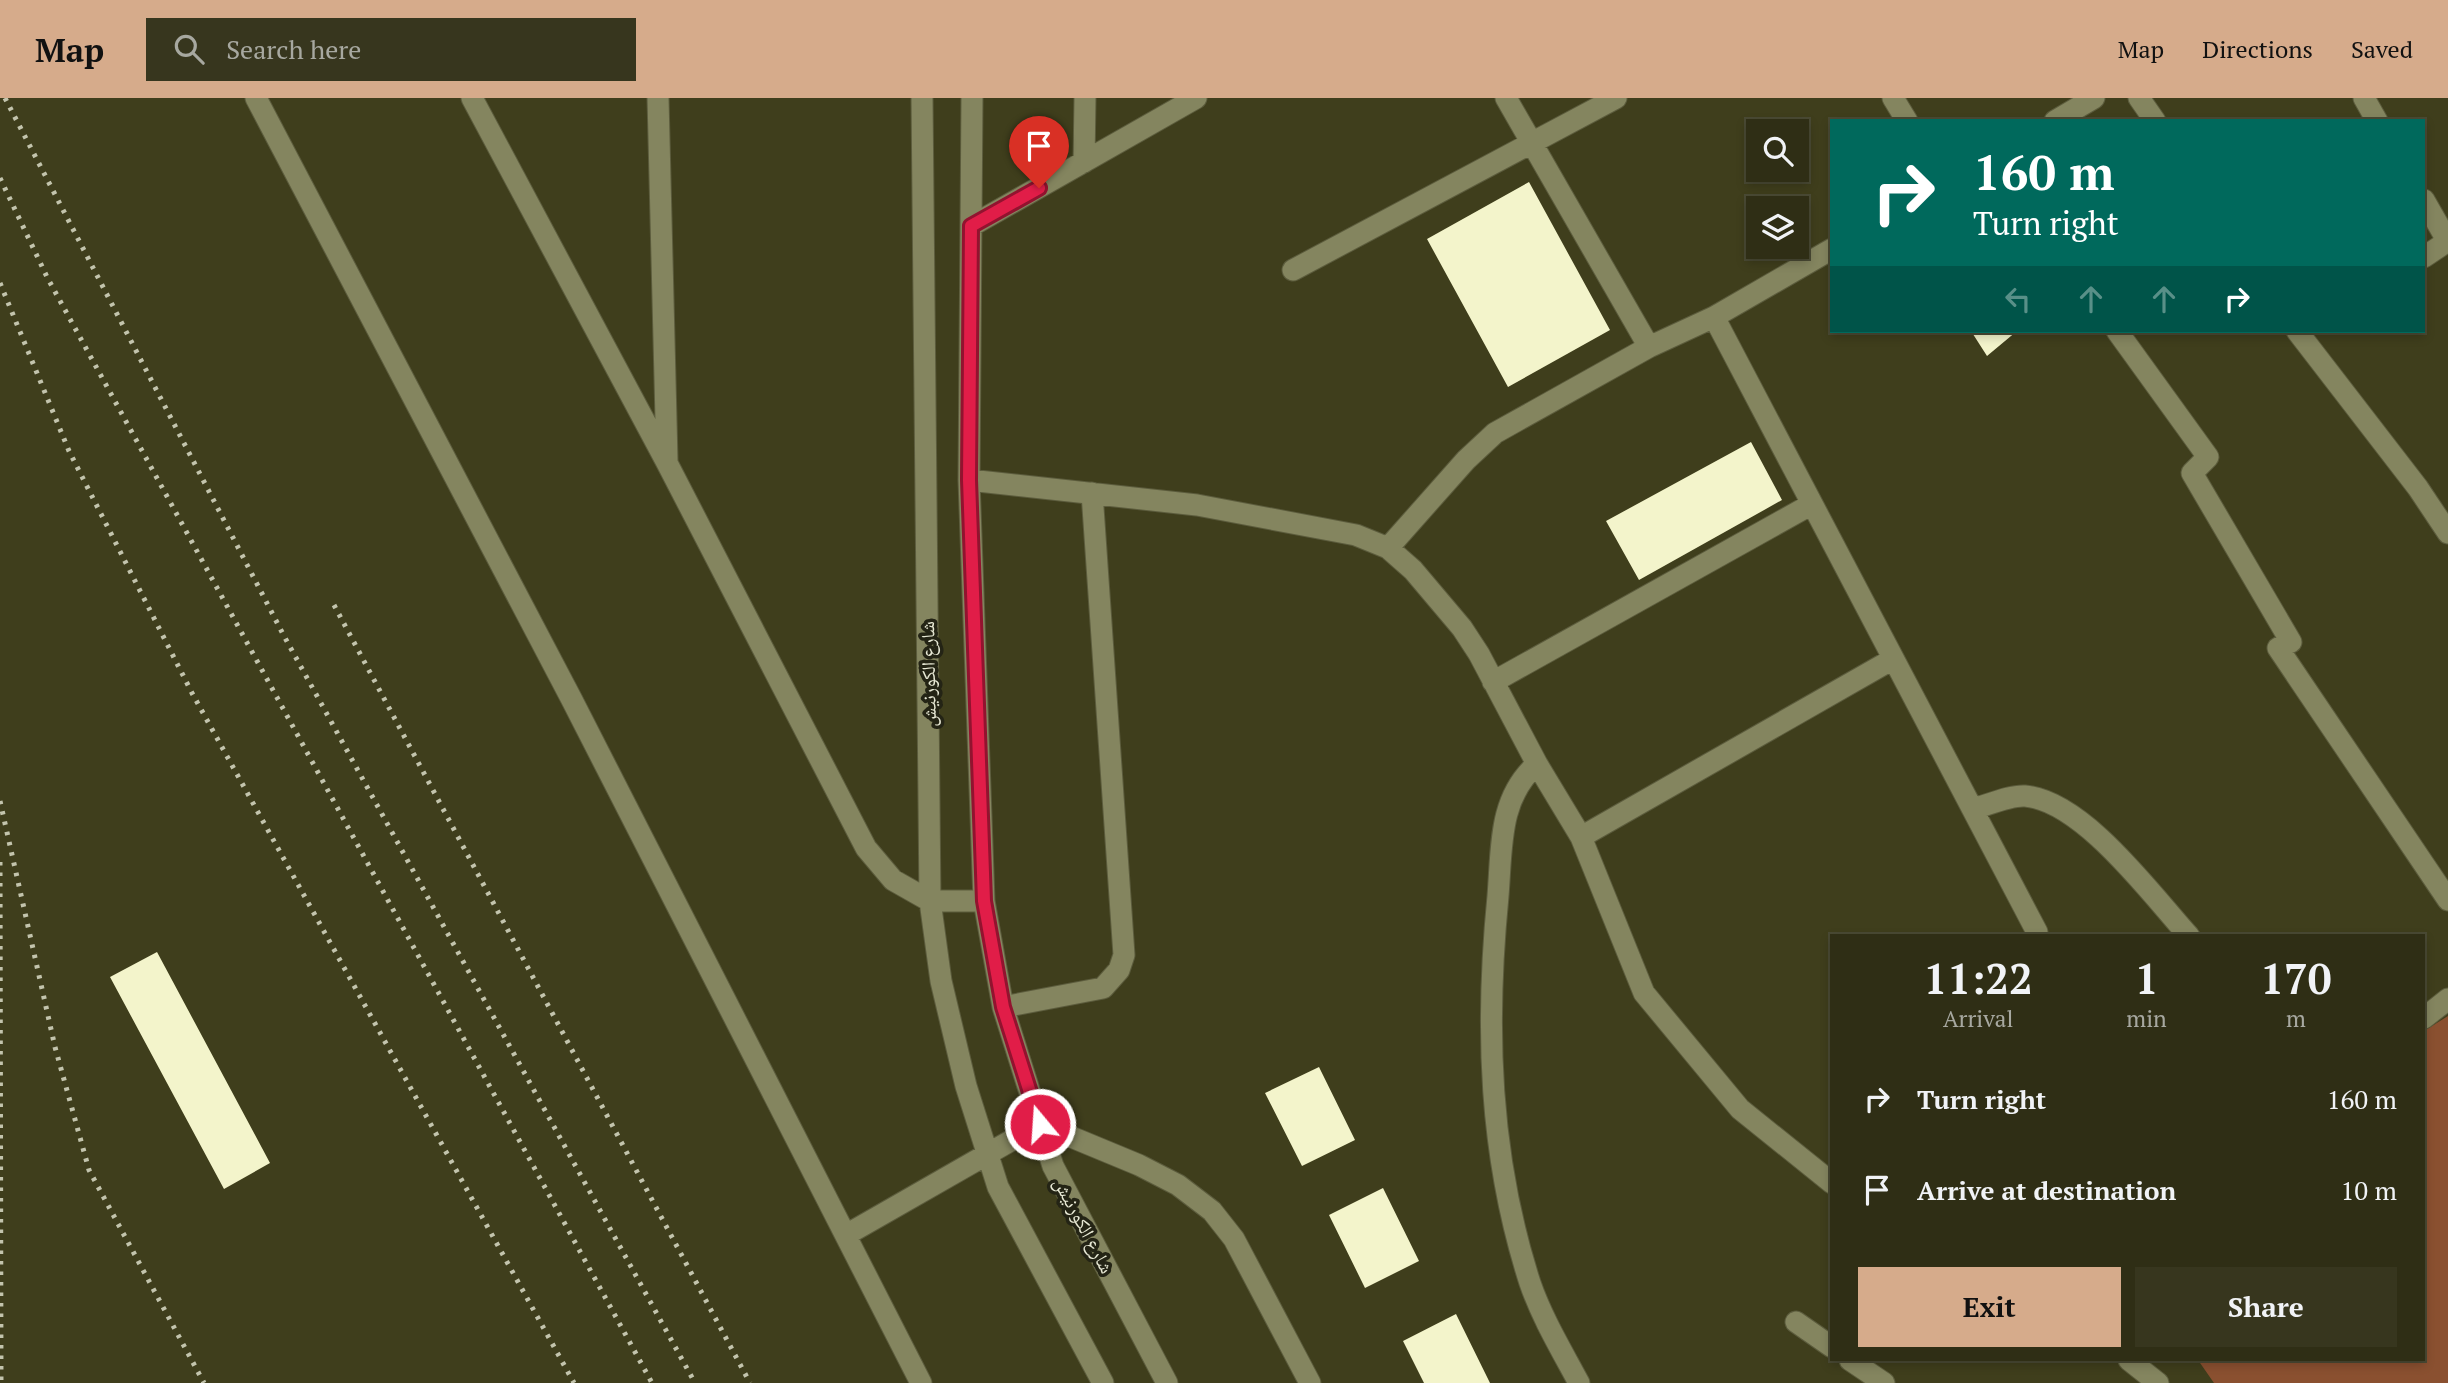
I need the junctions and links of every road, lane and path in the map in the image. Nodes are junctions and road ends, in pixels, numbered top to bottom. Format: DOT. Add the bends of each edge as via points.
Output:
graph roads {
  1 [pos="256,98"];
  2 [pos="472,98"];
  3 [pos="658,98"];
  4 [pos="922,98"];
  5 [pos="972,98"];
  6 [pos="1085,98"];
  7 [pos="1196,98"];
  8 [pos="1506,98"];
  9 [pos="1616,98"];
  10 [pos="1893,98"];
  11 [pos="2139,98"];
  12 [pos="2364,98"];
  13 [pos="2084,101"];
  14 [pos="1906,119"];
  15 [pos="2058,119"];
  16 [pos="2154,119"];
  17 [pos="2376,119"];
  18 [pos="1531,143"];
  19 [pos="1084,162"];
  20 [pos="2425,202"];
  21 [pos="971,226"];
  22 [pos="2448,241"];
  23 [pos="1830,250"];
  24 [pos="2425,256"];
  25 [pos="1293,270"];
  26 [pos="1714,317"];
  27 [pos="2118,333"];
  28 [pos="2303,333"];
  29 [pos="1649,347"];
  30 [pos="667,463"];
  31 [pos="969,480"];
  32 [pos="1093,493"];
  33 [pos="1812,504"];
  34 [pos="2448,533"];
  35 [pos="1388,548"];
  36 [pos="1894,660"];
  37 [pos="1493,682"];
  38 [pos="1537,764"];
  39 [pos="1973,809"];
  40 [pos="1581,837"];
  41 [pos="2448,900"];
  42 [pos="930,901"];
  43 [pos="984,901"];
  44 [pos="2037,932"];
  45 [pos="2187,934"];
  46 [pos="2448,999"];
  47 [pos="1003,1007"];
  48 [pos="2425,1017"];
  49 [pos="1040,1124"];
  50 [pos="987,1154"];
  51 [pos="1830,1182"];
  52 [pos="846,1235"];
  53 [pos="1796,1322"];
  54 [pos="1830,1346"];
  55 [pos="1851,1361"];
  56 [pos="2130,1361"];
  57 [pos="921,1383"];
  58 [pos="1102,1383"];
  59 [pos="1167,1383"];
  60 [pos="1310,1383"];
  61 [pos="1579,1383"];
  62 [pos="1884,1383"];
  63 [pos="2158,1383"];
  1 -- 52 [label="street" via="579,712"];
  2 -- 30 [label="street"];
  3 -- 30 [label="street"];
  4 -- 42 [label="street, شارع الكورنيش"];
  5 -- 21 [label="street, شارع الكورنيش"];
  6 -- 19 [label="street"];
  7 -- 19 [label="street"];
  8 -- 18 [label="street"];
  9 -- 18 [label="street"];
  10 -- 14 [label="street"];
  11 -- 16 [label="street"];
  12 -- 17 [label="street"];
  13 -- 15 [label="street"];
  18 -- 25 [label="street"];
  18 -- 29 [label="street"];
  19 -- 21 [label="street"];
  20 -- 22 [label="street"];
  21 -- 31 [label="street, شارع الكورنيش"];
  22 -- 24 [label="street"];
  23 -- 26 [label="street"];
  26 -- 29 [label="street"];
  26 -- 33 [label="street"];
  27 -- 41 [label="street" via="2208,457 2192,473 2291,642 2278,649"];
  28 -- 34 [label="street"];
  29 -- 35 [label="street" via="1495,433"];
  30 -- 42 [label="street" via="866,848 894,880"];
  31 -- 32 [label="street"];
  31 -- 43 [label="street, شارع الكورنيش"];
  32 -- 35 [label="street" via="1210,507 1356,535"];
  32 -- 47 [label="street" via="1124,955 1119,970 1103,988"];
  33 -- 36 [label="street"];
  33 -- 37 [label="street"];
  35 -- 37 [label="street" via="1462,628"];
  36 -- 39 [label="street"];
  36 -- 40 [label="street"];
  37 -- 38 [label="street"];
  38 -- 40 [label="street"];
  38 -- 61 [label="street" via="1519,782 1506,810 1494,937 1492,1094 1499,1159 1531,1285"];
  39 -- 44 [label="street"];
  39 -- 45 [label="street" via="2023,796 2056,803 2081,819"];
  40 -- 51 [label="street" via="1644,993 1740,1109"];
  42 -- 43 [label="street"];
  42 -- 50 [label="street, شارع الكورنيش" via="941,981"];
  43 -- 47 [label="street, شارع الكورنيش"];
  46 -- 48 [label="street"];
  47 -- 49 [label="street, شارع الكورنيش"];
  49 -- 50 [label="street"];
  49 -- 59 [label="street, شارع الكورنيش" via="1053,1166"];
  49 -- 60 [label="street" via="1139,1165 1178,1185 1212,1211 1234,1239"];
  50 -- 52 [label="street"];
  50 -- 58 [label="street, شارع الكورنيش" via="998,1187"];
  52 -- 57 [label="street"];
  53 -- 54 [label="street"];
  55 -- 62 [label="street"];
  56 -- 63 [label="street"];
}
